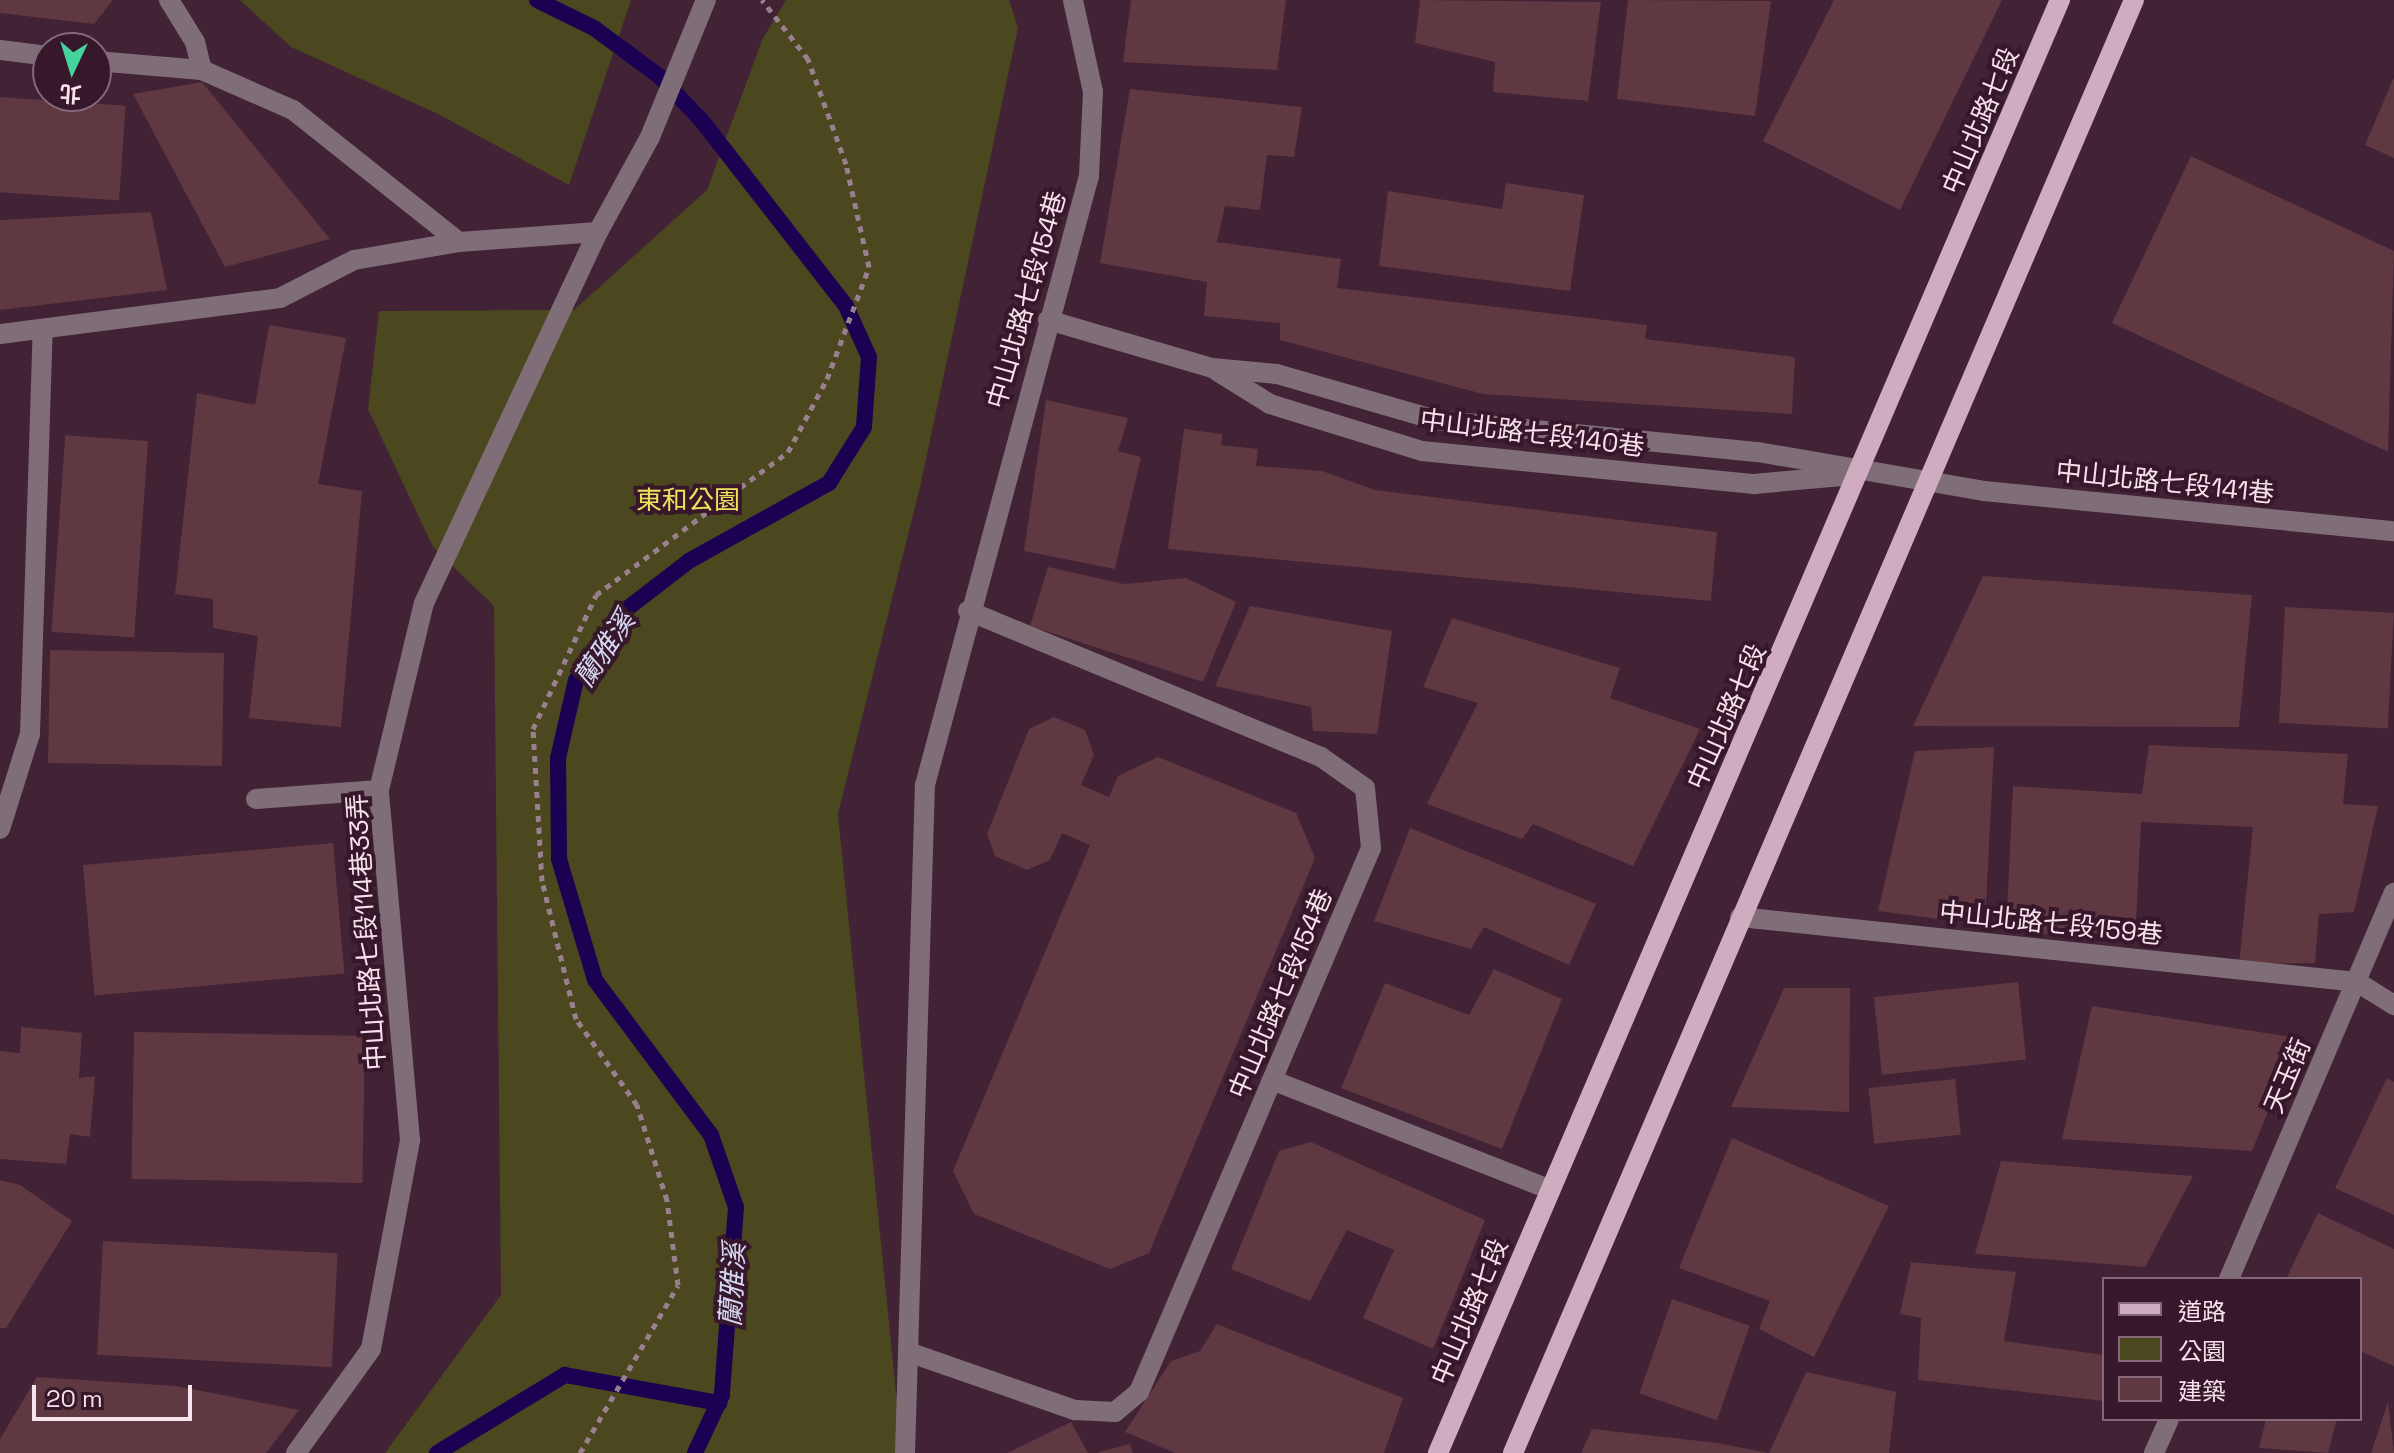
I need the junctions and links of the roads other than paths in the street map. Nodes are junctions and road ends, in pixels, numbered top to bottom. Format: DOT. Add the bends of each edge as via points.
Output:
graph roads {
  1 [pos="169,0"];
  2 [pos="706,0"];
  3 [pos="1073,0"];
  4 [pos="2060,0"];
  5 [pos="2134,0"];
  6 [pos="0,50"];
  7 [pos="32,54"];
  8 [pos="112,62"];
  9 [pos="202,70"];
  10 [pos="598,232"];
  11 [pos="459,242"];
  12 [pos="1048,320"];
  13 [pos="43,330"];
  14 [pos="0,334"];
  15 [pos="1212,368"];
  16 [pos="1862,474"];
  17 [pos="1930,484"];
  18 [pos="2394,531"];
  19 [pos="968,611"];
  20 [pos="379,790"];
  21 [pos="256,799"];
  22 [pos="0,829"];
  23 [pos="2394,893"];
  24 [pos="1740,917"];
  25 [pos="2357,982"];
  26 [pos="2394,1005"];
  27 [pos="1272,1080"];
  28 [pos="1549,1189"];
  29 [pos="2230,1277"];
  30 [pos="911,1353"];
  31 [pos="2168,1421"];
  32 [pos="296,1453"];
  33 [pos="905,1453"];
  34 [pos="1438,1453"];
  35 [pos="1513,1453"];
  36 [pos="2154,1453"];
  1 -- 9 [label="street" via="195,42"];
  2 -- 10 [label="street, 中山北路七段114巷33弄" via="650,137"];
  3 -- 12 [label="street, 中山北路七段154巷" via="1093,92 1089,176"];
  4 -- 16 [label="main road, 中山北路七段"];
  5 -- 17 [label="main road"];
  6 -- 7 [label="street"];
  8 -- 9 [label="street"];
  9 -- 11 [label="street" via="293,110"];
  10 -- 11 [label="street"];
  10 -- 20 [label="street, 中山北路七段114巷33弄" via="424,603"];
  11 -- 13 [label="street" via="354,260 280,298"];
  12 -- 15 [label="street, 中山北路七段140巷"];
  12 -- 19 [label="street, 中山北路七段154巷"];
  13 -- 14 [label="street"];
  13 -- 22 [label="street" via="30,734"];
  15 -- 16 [label="street, 中山北路七段140巷" via="1277,374 1436,420 1758,452"];
  15 -- 16 [label="street, 中山北路七段140巷" via="1270,404 1422,451 1754,484"];
  16 -- 17 [label="street, 中山北路七段140巷"];
  16 -- 28 [label="main road, 中山北路七段"];
  17 -- 18 [label="street, 中山北路七段141巷"];
  17 -- 24 [label="main road"];
  19 -- 27 [label="street, 中山北路七段154巷" via="1321,757 1365,788 1371,848"];
  19 -- 30 [label="street, 中山北路七段154巷" via="925,785"];
  20 -- 21 [label="street"];
  20 -- 32 [label="street, 中山北路七段114巷33弄" via="410,1140 371,1349"];
  23 -- 25 [label="street, 天玉街"];
  24 -- 25 [label="street, 中山北路七段159巷"];
  24 -- 35 [label="main road"];
  25 -- 26 [label="street"];
  25 -- 29 [label="street, 天玉街"];
  27 -- 28 [label="street"];
  27 -- 30 [label="street, 中山北路七段154巷" via="1139,1392 1115,1412 1075,1410"];
  28 -- 34 [label="main road, 中山北路七段"];
  30 -- 33 [label="street, 中山北路七段154巷"];
  31 -- 36 [label="street"];
}
